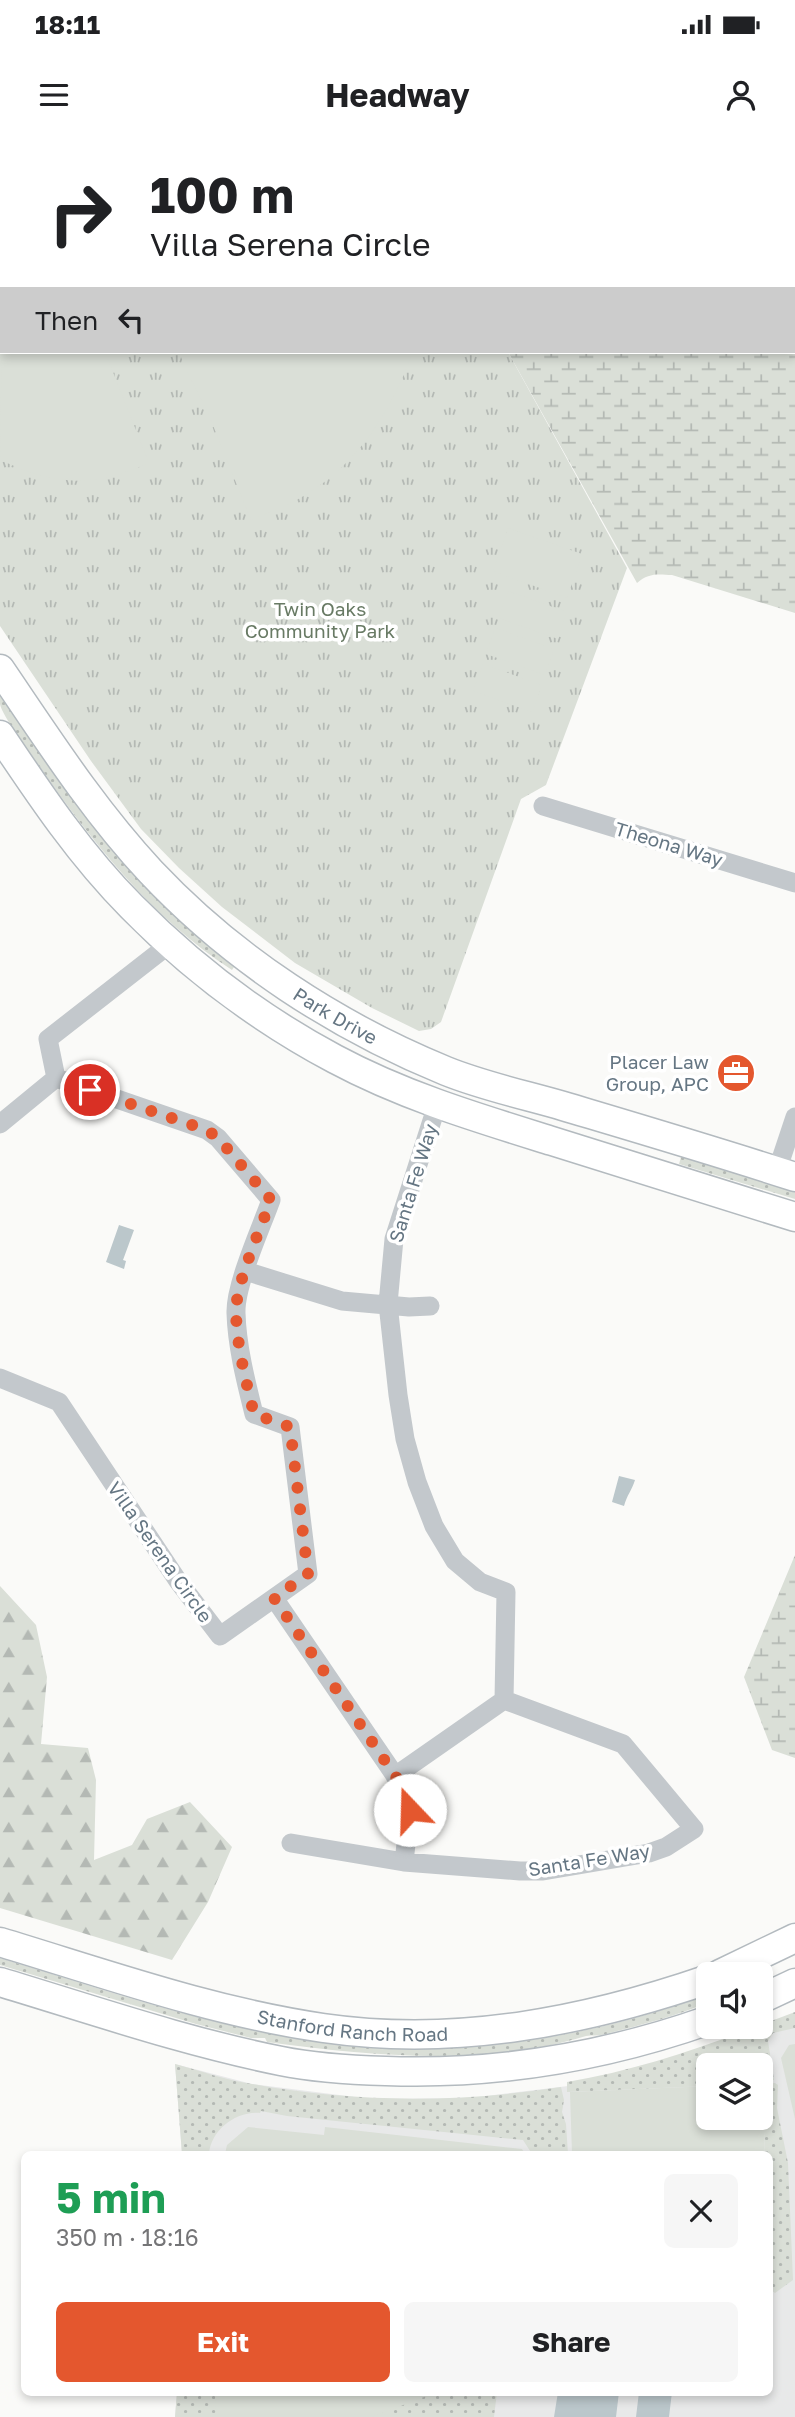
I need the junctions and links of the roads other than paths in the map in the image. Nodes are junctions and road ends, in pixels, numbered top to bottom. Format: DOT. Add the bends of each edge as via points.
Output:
graph roads {
  1 [pos="0,669"];
  2 [pos="4,748"];
  3 [pos="543,806"];
  4 [pos="795,883"];
  5 [pos="171,943"];
  6 [pos="229,992"];
  7 [pos="449,1072"];
  8 [pos="55,1079"];
  9 [pos="437,1105"];
  10 [pos="795,1117"];
  11 [pos="0,1124"];
  12 [pos="682,1141"];
  13 [pos="786,1174"];
  14 [pos="795,1217"];
  15 [pos="245,1271"];
  16 [pos="388,1304"];
  17 [pos="430,1306"];
  18 [pos="0,1378"];
  19 [pos="274,1598"];
  20 [pos="504,1700"];
  21 [pos="395,1776"];
  22 [pos="291,1843"];
  23 [pos="404,1861"];
  24 [pos="795,1938"];
  25 [pos="0,1942"];
  26 [pos="745,1962"];
  27 [pos="0,1982"];
  28 [pos="696,1983"];
  29 [pos="795,1983"];
  30 [pos="773,1993"];
  31 [pos="696,2024"];
  1 -- 7 [label="main road, Park Drive" via="113,827 182,902 265,972 314,1004"];
  2 -- 5 [label="main road, Park Drive" via="105,879"];
  3 -- 4 [label="street, Theona Way"];
  5 -- 6 [label="main road, Park Drive"];
  5 -- 8 [label="street" via="48,1039"];
  6 -- 7 [label="main road" via="263,988 334,1034 399,1067 427,1078"];
  6 -- 9 [label="main road, Park Drive" via="335,1060"];
  7 -- 12 [label="main road, Park Drive"];
  8 -- 11 [label="street"];
  8 -- 15 [label="street, Villa Serena Circle" via="207,1130 218,1138 271,1200"];
  9 -- 12 [label="main road" via="447,1089 456,1086 620,1137"];
  9 -- 14 [label="main road, Park Drive"];
  9 -- 16 [label="street, Santa Fe Way" via="394,1239"];
  10 -- 13 [label="street"];
  12 -- 13 [label="main road, Park Drive"];
  15 -- 16 [label="street" via="342,1301"];
  15 -- 19 [label="street, Villa Serena Circle" via="236,1311 244,1375 254,1414 290,1427 308,1574"];
  16 -- 17 [label="street"];
  16 -- 20 [label="street, Santa Fe Way" via="405,1439 434,1526 455,1561 480,1582 506,1592"];
  18 -- 19 [label="street, Villa Serena Circle" via="59,1402 220,1636"];
  19 -- 21 [label="street"];
  20 -- 21 [label="street"];
  20 -- 23 [label="street, Santa Fe Way" via="623,1744 694,1829 649,1853 543,1871"];
  21 -- 23 [label="street" via="411,1799"];
  22 -- 23 [label="street"];
  24 -- 26 [label="main road"];
  25 -- 28 [label="main road, Stanford Ranch Road" via="209,2005 286,2022 365,2032 523,2028 600,2013"];
  27 -- 31 [label="main road, Stanford Ranch Road" via="202,2042 282,2061 363,2070 529,2066 611,2049"];
  29 -- 30 [label="main road"];
}
